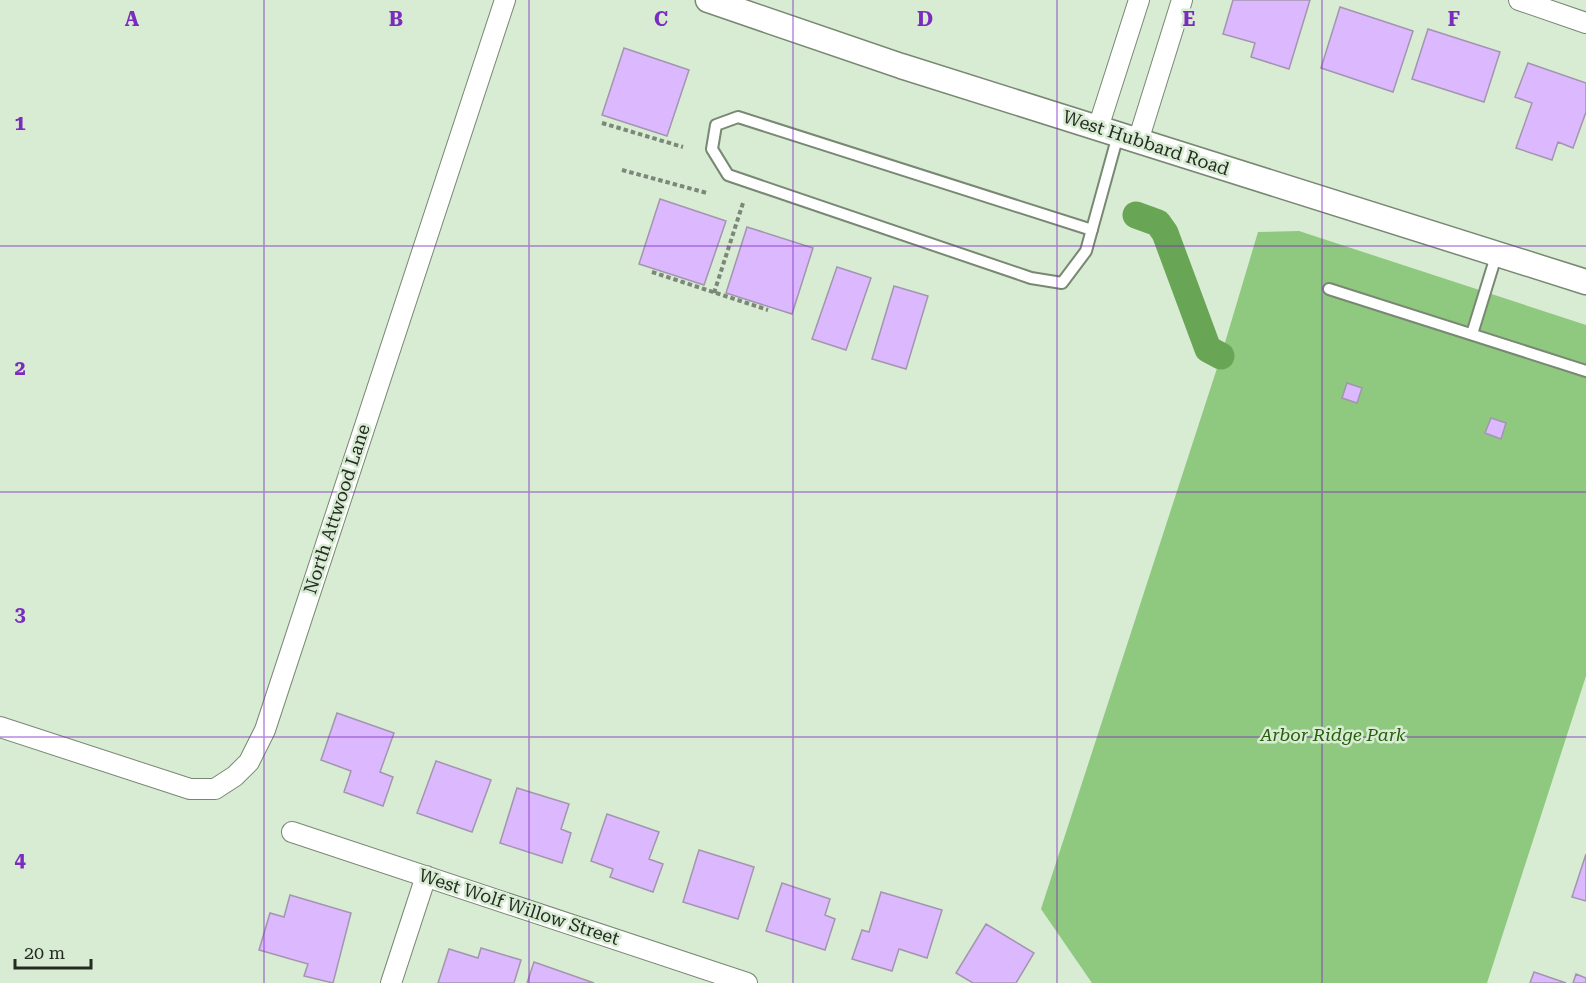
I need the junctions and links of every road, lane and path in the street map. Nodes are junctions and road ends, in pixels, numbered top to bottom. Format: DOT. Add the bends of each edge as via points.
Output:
graph roads {
  1 [pos="506,0"];
  2 [pos="708,0"];
  3 [pos="1139,0"];
  4 [pos="1182,0"];
  5 [pos="1519,0"];
  6 [pos="1586,22"];
  7 [pos="602,123"];
  8 [pos="1118,134"];
  9 [pos="683,147"];
  10 [pos="622,170"];
  11 [pos="707,193"];
  12 [pos="743,203"];
  13 [pos="1092,230"];
  14 [pos="1497,253"];
  15 [pos="652,272"];
  16 [pos="1586,282"];
  17 [pos="1329,289"];
  18 [pos="714,293"];
  19 [pos="768,310"];
  20 [pos="1472,334"];
  21 [pos="1586,371"];
  22 [pos="0,727"];
  23 [pos="292,832"];
  24 [pos="426,876"];
  25 [pos="391,983"];
  26 [pos="747,983"];
  1 -- 22 [label="street, North Attwood Lane" via="265,730 249,762 215,789 190,789"];
  2 -- 8 [label="street, West Hubbard Road"];
  3 -- 8 [label="street"];
  4 -- 8 [label="street"];
  5 -- 6 [label="street"];
  7 -- 9 [label="path"];
  8 -- 13 [label="lane"];
  8 -- 14 [label="street, West Hubbard Road"];
  10 -- 11 [label="path"];
  12 -- 18 [label="path"];
  13 -- 13 [label="lane" via="738,117 716,125 712,149 728,175 1031,278 1062,283 1086,251"];
  14 -- 16 [label="street, West Hubbard Road"];
  14 -- 20 [label="lane"];
  15 -- 18 [label="path"];
  17 -- 20 [label="lane"];
  18 -- 19 [label="path"];
  20 -- 21 [label="lane"];
  23 -- 24 [label="street, West Wolf Willow Street"];
  24 -- 25 [label="street"];
  24 -- 26 [label="street, West Wolf Willow Street"];
}
